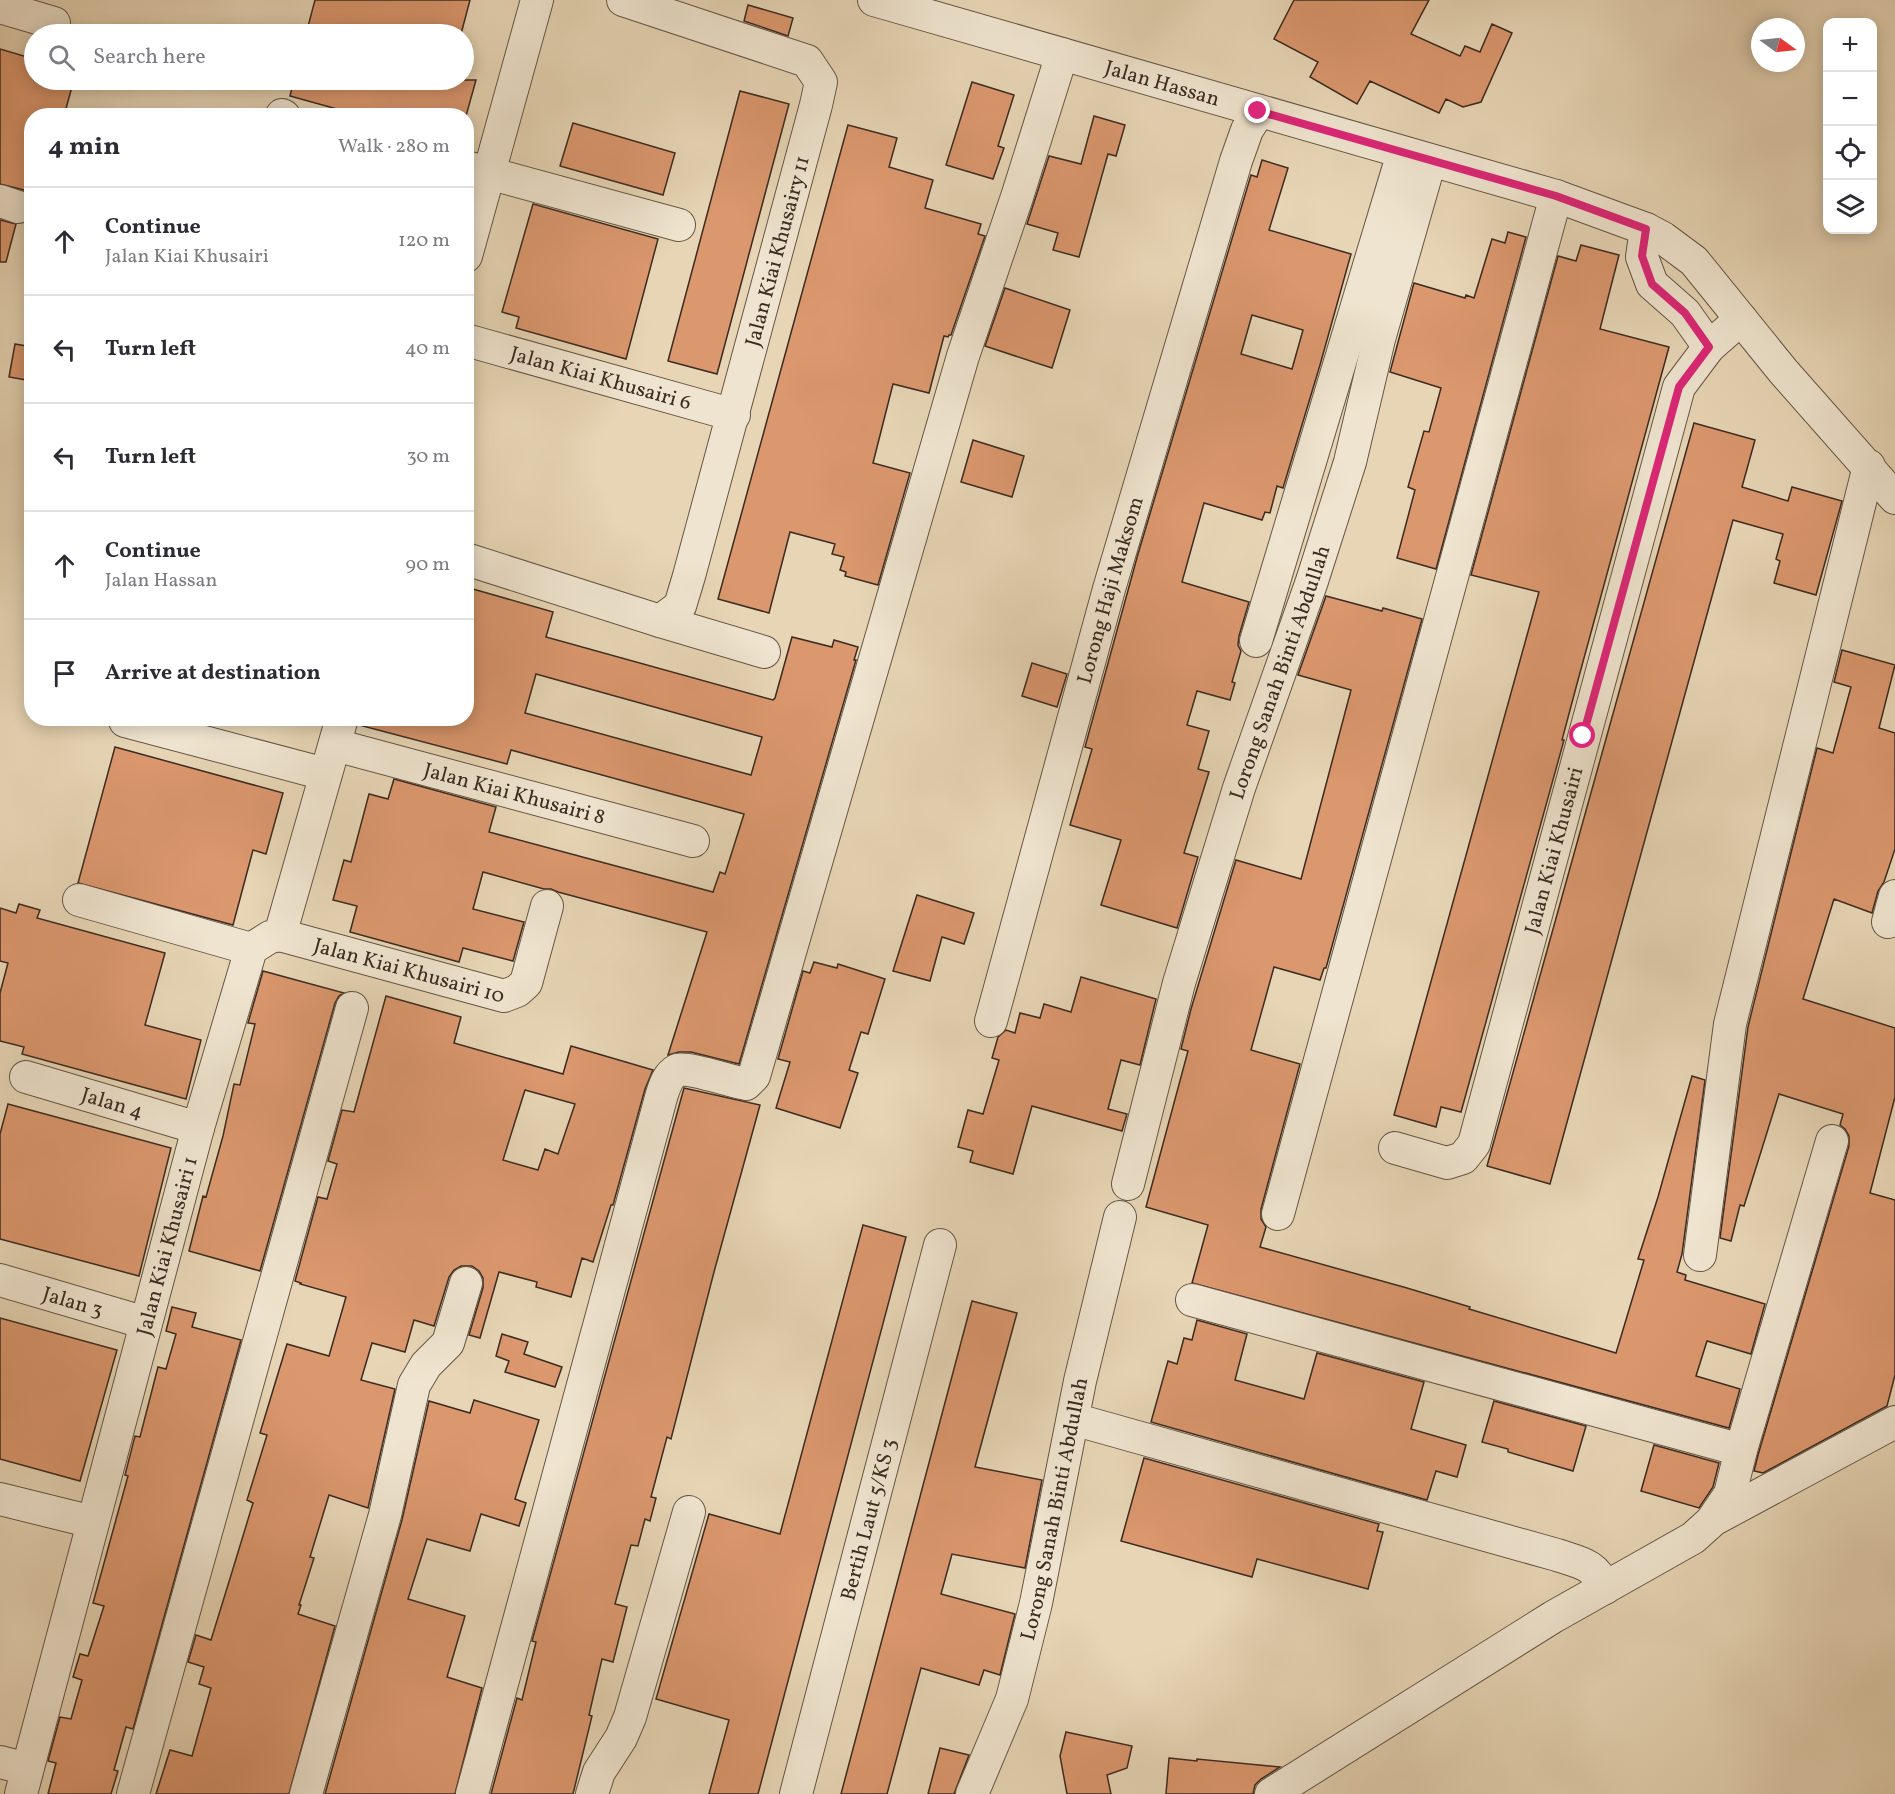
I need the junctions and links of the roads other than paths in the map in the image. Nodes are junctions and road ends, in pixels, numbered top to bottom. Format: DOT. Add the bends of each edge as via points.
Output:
graph roads {
  1 [pos="537,0"];
  2 [pos="622,0"];
  3 [pos="874,0"];
  4 [pos="0,7"];
  5 [pos="54,23"];
  6 [pos="1058,65"];
  7 [pos="1253,121"];
  8 [pos="478,170"];
  9 [pos="1419,173"];
  10 [pos="1556,196"];
  11 [pos="474,199"];
  12 [pos="679,225"];
  13 [pos="1646,229"];
  14 [pos="1741,319"];
  15 [pos="474,342"];
  16 [pos="1709,347"];
  17 [pos="734,415"];
  18 [pos="1869,466"];
  19 [pos="1895,498"];
  20 [pos="474,562"];
  21 [pos="660,621"];
  22 [pos="1256,641"];
  23 [pos="764,652"];
  24 [pos="144,726"];
  25 [pos="339,732"];
  26 [pos="325,774"];
  27 [pos="693,841"];
  28 [pos="79,900"];
  29 [pos="547,906"];
  30 [pos="280,935"];
  31 [pos="251,949"];
  32 [pos="352,1008"];
  33 [pos="991,1021"];
  34 [pos="26,1077"];
  35 [pos="198,1128"];
  36 [pos="1832,1141"];
  37 [pos="1395,1148"];
  38 [pos="1128,1184"];
  39 [pos="1278,1214"];
  40 [pos="1120,1217"];
  41 [pos="940,1245"];
  42 [pos="1700,1255"];
  43 [pos="0,1280"];
  44 [pos="466,1283"];
  45 [pos="1192,1300"];
  46 [pos="146,1323"];
  47 [pos="1073,1419"];
  48 [pos="1895,1422"];
  49 [pos="1741,1450"];
  50 [pos="0,1499"];
  51 [pos="689,1512"];
  52 [pos="1713,1520"];
  53 [pos="93,1522"];
  54 [pos="1605,1588"];
  55 [pos="16,1775"];
  56 [pos="133,1794"];
  57 [pos="306,1794"];
  58 [pos="472,1794"];
  59 [pos="592,1794"];
  60 [pos="796,1794"];
  61 [pos="972,1794"];
  62 [pos="1271,1794"];
  1 -- 8 [label="street"];
  2 -- 17 [label="street, Jalan Kiai Khusairy 11" via="807,61 821,82"];
  3 -- 6 [label="street, Jalan Hassan"];
  4 -- 5 [label="street"];
  6 -- 7 [label="street, Jalan Hassan"];
  6 -- 58 [label="street" via="963,356 754,1076 746,1084 684,1068 668,1078 662,1094"];
  7 -- 9 [label="street, Jalan Hassan"];
  7 -- 33 [label="street, Lorong Haji Maksom" via="1236,161 1109,589"];
  8 -- 11 [label="street"];
  8 -- 12 [label="street"];
  9 -- 10 [label="street, Jalan Hassan"];
  9 -- 22 [label="street"];
  9 -- 38 [label="street, Lorong Sanah Binti Abdullah" via="1350,462 1235,799 1179,983"];
  10 -- 13 [label="street, Jalan Hassan"];
  10 -- 39 [label="street"];
  13 -- 14 [label="street, Jalan Hassan" via="1694,261"];
  13 -- 16 [label="street" via="1642,256 1652,284 1685,313"];
  14 -- 16 [label="street, Jalan Kiai Khusairi"];
  14 -- 18 [label="street, Jalan Hassan"];
  15 -- 17 [label="street, Jalan Kiai Khusairi 6"];
  16 -- 37 [label="street, Jalan Kiai Khusairi" via="1679,387 1473,1144 1463,1158 1447,1162"];
  17 -- 21 [label="street, Jalan Kiai Khusairy 11" via="680,606"];
  18 -- 19 [label="street, Jalan Hassan"];
  18 -- 42 [label="street" via="1730,1024"];
  20 -- 21 [label="street"];
  21 -- 23 [label="street"];
  24 -- 26 [label="street"];
  25 -- 26 [label="street"];
  25 -- 27 [label="street, Jalan Kiai Khusairi 8"];
  26 -- 30 [label="street"];
  28 -- 31 [label="street"];
  29 -- 30 [label="street, Jalan Kiai Khusairi 10" via="526,982 504,996"];
  30 -- 31 [label="street"];
  31 -- 35 [label="street, Jalan Kiai Khusairi 1"];
  32 -- 56 [label="street"];
  34 -- 35 [label="street, Jalan 4"];
  35 -- 46 [label="street, Jalan Kiai Khusairi 1"];
  36 -- 49 [label="street"];
  40 -- 47 [label="street, Lorong Sanah Binti Abdullah"];
  41 -- 60 [label="street, Bertih Laut 5/KS 3"];
  43 -- 46 [label="street, Jalan 3"];
  44 -- 57 [label="street" via="448,1343 426,1365 414,1385 385,1515"];
  45 -- 49 [label="street"];
  46 -- 53 [label="street, Jalan Kiai Khusairi 1"];
  47 -- 54 [label="street" via="1589,1565"];
  47 -- 61 [label="street, Lorong Sanah Binti Abdullah" via="1036,1603 1011,1699"];
  48 -- 52 [label="street"];
  49 -- 52 [label="street" via="1730,1494"];
  50 -- 53 [label="street"];
  51 -- 59 [label="street" via="633,1709 621,1738 599,1772"];
  52 -- 54 [label="street" via="1693,1538"];
  53 -- 55 [label="street, Jalan Kiai Khusairi 1"];
  54 -- 62 [label="street"];
}
